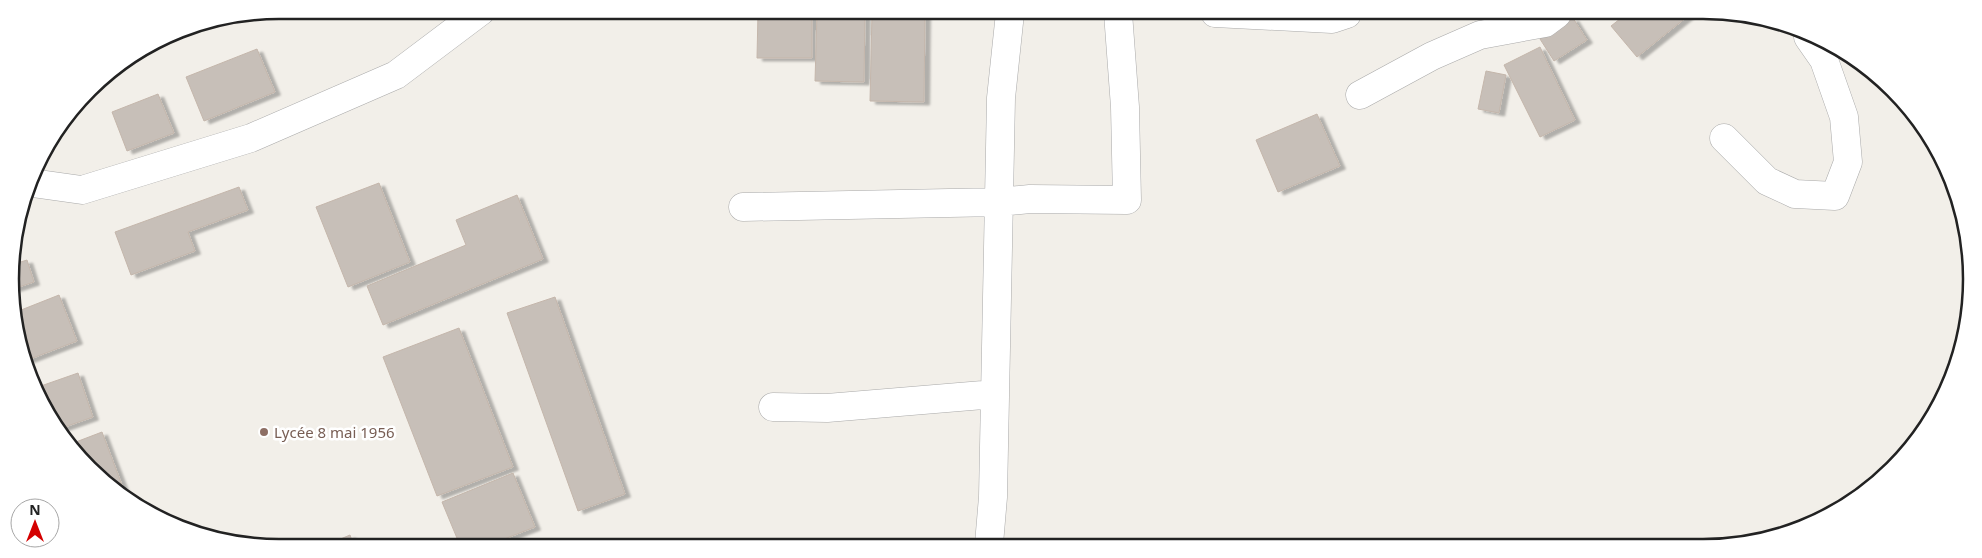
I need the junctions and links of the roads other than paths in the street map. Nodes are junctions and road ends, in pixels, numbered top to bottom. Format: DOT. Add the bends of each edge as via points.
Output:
graph roads {
  1 [pos="470,19"];
  2 [pos="1009,19"];
  3 [pos="1118,19"];
  4 [pos="1550,19"];
  5 [pos="1812,43"];
  6 [pos="1360,95"];
  7 [pos="1724,138"];
  8 [pos="37,184"];
  9 [pos="999,202"];
  10 [pos="743,207"];
  11 [pos="995,394"];
  12 [pos="773,406"];
  13 [pos="989,539"];
  1 -- 8 [label="street" via="396,75 251,138 82,190"];
  2 -- 9 [label="street" via="1001,98"];
  3 -- 9 [label="street" via="1127,200 1030,199"];
  4 -- 6 [label="street" via="1545,23 1480,35 1432,56"];
  5 -- 7 [label="street" via="1824,60 1844,117 1848,162 1835,196 1794,194 1767,181"];
  9 -- 10 [label="street"];
  9 -- 11 [label="street"];
  11 -- 12 [label="street" via="827,408"];
  11 -- 13 [label="street"];
}
